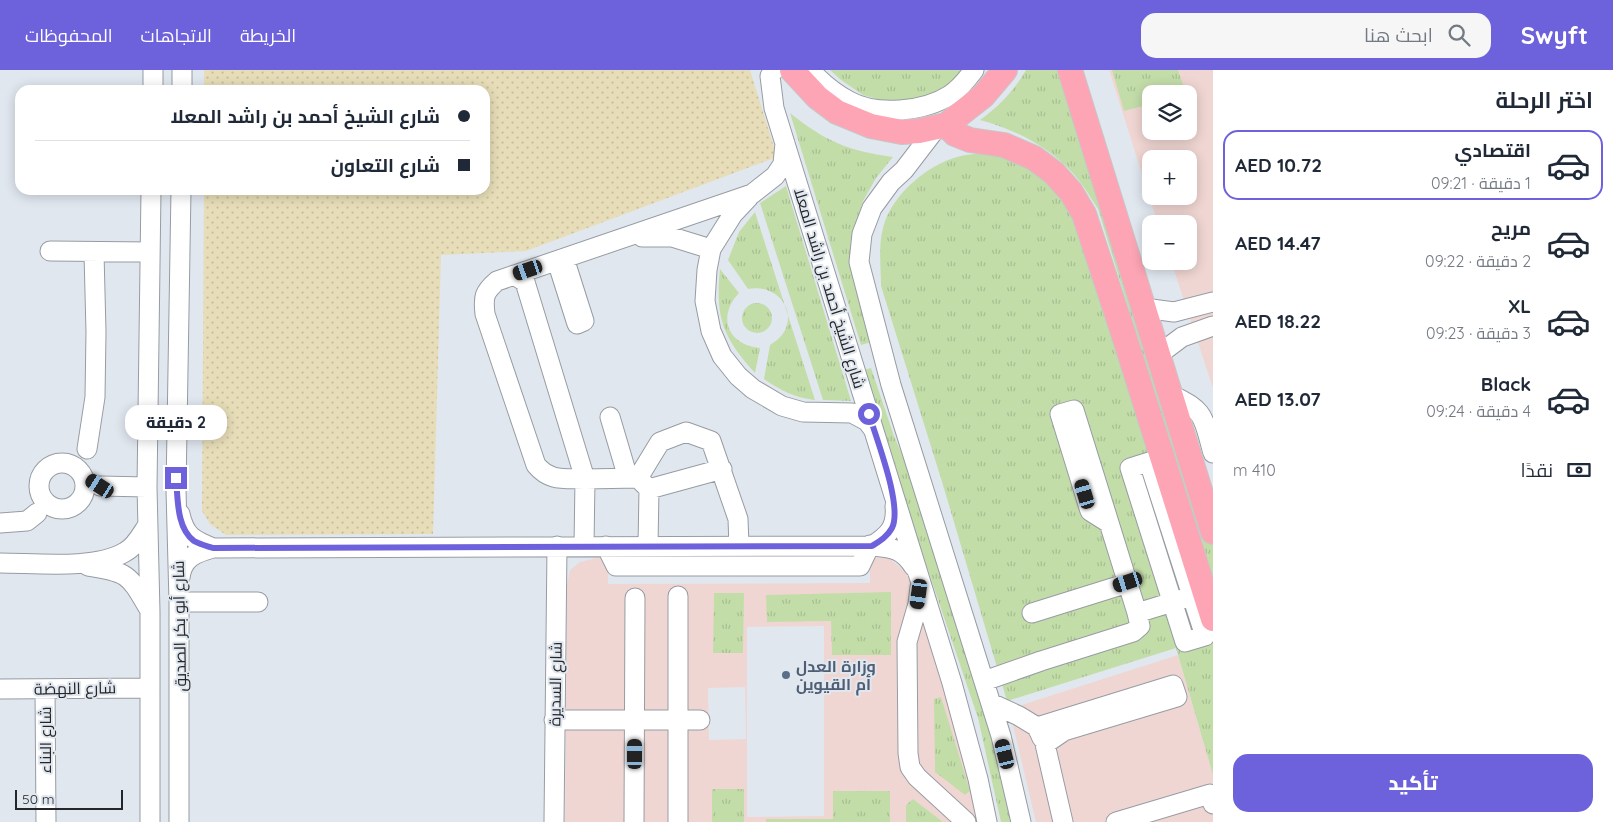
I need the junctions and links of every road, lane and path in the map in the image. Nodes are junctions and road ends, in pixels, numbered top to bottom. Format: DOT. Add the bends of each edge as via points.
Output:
graph roads {
  1 [pos="153,70"];
  2 [pos="182,70"];
  3 [pos="774,70"];
  4 [pos="792,70"];
  5 [pos="810,70"];
  6 [pos="974,70"];
  7 [pos="1006,70"];
  8 [pos="1070,70"];
  9 [pos="153,85"];
  10 [pos="182,85"];
  11 [pos="942,126"];
  12 [pos="786,143"];
  13 [pos="752,194"];
  14 [pos="151,195"];
  15 [pos="181,195"];
  16 [pos="628,236"];
  17 [pos="712,249"];
  18 [pos="50,251"];
  19 [pos="150,252"];
  20 [pos="94,253"];
  21 [pos="514,275"];
  22 [pos="1213,303"];
  23 [pos="1144,308"];
  24 [pos="1174,312"];
  25 [pos="1213,326"];
  26 [pos="1151,331"];
  27 [pos="149,335"];
  28 [pos="1182,337"];
  29 [pos="1125,339"];
  30 [pos="1158,355"];
  31 [pos="854,368"];
  32 [pos="1171,395"];
  33 [pos="610,417"];
  34 [pos="873,429"];
  35 [pos="87,449"];
  36 [pos="1213,453"];
  37 [pos="63,463"];
  38 [pos="722,469"];
  39 [pos="176,471"];
  40 [pos="82,474"];
  41 [pos="585,479"];
  42 [pos="638,482"];
  43 [pos="100,486"];
  44 [pos="147,487"];
  45 [pos="40,490"];
  46 [pos="83,494"];
  47 [pos="927,496"];
  48 [pos="894,500"];
  49 [pos="60,508"];
  50 [pos="37,513"];
  51 [pos="0,523"];
  52 [pos="1109,523"];
  53 [pos="147,526"];
  54 [pos="1213,532"];
  55 [pos="558,546"];
  56 [pos="584,546"];
  57 [pos="606,546"];
  58 [pos="648,546"];
  59 [pos="739,546"];
  60 [pos="871,546"];
  61 [pos="213,548"];
  62 [pos="0,563"];
  63 [pos="72,564"];
  64 [pos="919,578"];
  65 [pos="1128,582"];
  66 [pos="1198,594"];
  67 [pos="179,596"];
  68 [pos="678,596"];
  69 [pos="635,598"];
  70 [pos="258,602"];
  71 [pos="1173,602"];
  72 [pos="150,612"];
  73 [pos="1032,613"];
  74 [pos="1137,613"];
  75 [pos="1213,618"];
  76 [pos="984,681"];
  77 [pos="150,688"];
  78 [pos="0,689"];
  79 [pos="45,689"];
  80 [pos="991,703"];
  81 [pos="554,720"];
  82 [pos="635,720"];
  83 [pos="679,720"];
  84 [pos="700,720"];
  85 [pos="1037,727"];
  86 [pos="1045,744"];
  87 [pos="1213,804"];
  88 [pos="46,822"];
  89 [pos="150,822"];
  90 [pos="179,822"];
  91 [pos="554,822"];
  92 [pos="634,822"];
  93 [pos="678,822"];
  94 [pos="966,822"];
  95 [pos="987,822"];
  96 [pos="1021,822"];
  97 [pos="1063,822"];
  98 [pos="1116,822"];
  1 -- 9 [label="street"];
  2 -- 10 [label="street"];
  3 -- 12 [label="street, شارع الشيخ أحمد بن راشد المعلا" via="770,76 774,108"];
  4 -- 11 [label="main road" via="817,98 837,112 871,126 902,132"];
  5 -- 6 [label="street" via="850,102 873,109 901,111 925,106 950,95"];
  7 -- 11 [label="main road" via="983,96"];
  8 -- 23 [label="main road"];
  11 -- 29 [label="main road" via="970,140 1004,145 1034,158 1071,192 1084,214"];
  11 -- 47 [label="street, شارع الشيخ أحمد بن راشد المعلا" via="872,208 862,234 859,262 891,384"];
  12 -- 13 [label="street" via="783,164 775,176"];
  12 -- 31 [label="street, شارع الشيخ أحمد بن راشد المعلا"];
  13 -- 16 [label="street"];
  13 -- 17 [label="street" via="733,214"];
  14 -- 19 [label="street, شارع أبو بكر الصديق"];
  15 -- 39 [label="street, شارع أبو بكر الصديق"];
  16 -- 17 [label="street" via="672,237"];
  16 -- 21 [label="street"];
  17 -- 34 [label="street" via="705,301 711,330 722,356 738,376 782,406 803,412 852,413 867,421"];
  18 -- 20 [label="street"];
  19 -- 20 [label="street"];
  19 -- 27 [label="street, شارع أبو بكر الصديق"];
  20 -- 35 [label="street" via="95,398"];
  21 -- 41 [label="street" via="525,282"];
  21 -- 41 [label="street" via="497,281 488,289 484,300 485,314 536,465 552,478"];
  22 -- 24 [label="street"];
  23 -- 24 [label="street"];
  23 -- 26 [label="main road"];
  24 -- 28 [label="street"];
  25 -- 28 [label="street"];
  26 -- 29 [label="main road"];
  26 -- 30 [label="main road"];
  27 -- 39 [label="street" via="156,314 164,315 168,322 168,402"];
  27 -- 44 [label="street, شارع أبو بكر الصديق"];
  28 -- 30 [label="street"];
  29 -- 66 [label="main road"];
  30 -- 32 [label="main road"];
  31 -- 34 [label="street, شارع الشيخ أحمد بن راشد المعلا"];
  31 -- 47 [label="street" via="860,361 870,358 878,364 899,432"];
  32 -- 36 [label="street" via="1188,402 1198,411"];
  32 -- 54 [label="main road"];
  33 -- 42 [label="street"];
  34 -- 48 [label="street, شارع الشيخ أحمد بن راشد المعلا"];
  35 -- 37 [label="street"];
  35 -- 40 [label="street"];
  37 -- 40 [label="street"];
  37 -- 45 [label="street" via="48,468 40,482"];
  38 -- 42 [label="street"];
  38 -- 42 [label="street" via="711,441 686,432 660,442"];
  38 -- 59 [label="street" via="738,519"];
  39 -- 61 [label="street" via="184,529 194,540"];
  39 -- 67 [label="street, شارع أبو بكر الصديق"];
  40 -- 43 [label="street"];
  40 -- 46 [label="street"];
  41 -- 42 [label="street"];
  41 -- 56 [label="street"];
  42 -- 58 [label="street"];
  43 -- 44 [label="street"];
  43 -- 46 [label="street"];
  44 -- 53 [label="street, شارع أبو بكر الصديق"];
  45 -- 49 [label="street" via="46,502"];
  45 -- 50 [label="street"];
  46 -- 49 [label="street" via="74,505"];
  47 -- 76 [label="street, شارع الشيخ أحمد بن راشد المعلا"];
  48 -- 60 [label="street" via="896,515 892,527 886,537"];
  48 -- 64 [label="street, شارع الشيخ أحمد بن راشد المعلا"];
  49 -- 50 [label="street"];
  50 -- 51 [label="street" via="28,521"];
  52 -- 52 [label="street" via="1090,511 1060,414 1074,410"];
  52 -- 65 [label="street"];
  53 -- 63 [label="street" via="127,552"];
  53 -- 72 [label="street, شارع أبو بكر الصديق"];
  55 -- 56 [label="street"];
  55 -- 61 [label="street"];
  55 -- 81 [label="street, شارع السديرة"];
  56 -- 57 [label="street"];
  57 -- 58 [label="street"];
  57 -- 60 [label="street" via="616,566 860,566"];
  58 -- 59 [label="street"];
  59 -- 60 [label="street"];
  60 -- 64 [label="street" via="901,552 908,557"];
  61 -- 67 [label="street" via="196,553 187,560 181,572"];
  62 -- 63 [label="street"];
  63 -- 72 [label="street" via="122,573 134,584"];
  64 -- 94 [label="street" via="918,604 907,642 910,767"];
  64 -- 95 [label="street, شارع الشيخ أحمد بن راشد المعلا" via="954,691"];
  65 -- 73 [label="street"];
  65 -- 74 [label="street"];
  66 -- 71 [label="street"];
  66 -- 71 [label="street" via="1205,636 1199,638 1186,642"];
  66 -- 71 [label="street" via="1149,462 1130,468"];
  66 -- 75 [label="main road"];
  67 -- 70 [label="street"];
  67 -- 90 [label="street, شارع أبو بكر الصديق"];
  68 -- 83 [label="street"];
  69 -- 82 [label="street"];
  71 -- 74 [label="street"];
  72 -- 77 [label="street, شارع أبو بكر الصديق"];
  74 -- 76 [label="street" via="1140,626 1133,632"];
  76 -- 80 [label="street, شارع الشيخ أحمد بن راشد المعلا"];
  77 -- 79 [label="street, شارع النهضة"];
  77 -- 89 [label="street, شارع أبو بكر الصديق"];
  78 -- 79 [label="street, شارع النهضة"];
  79 -- 88 [label="street, شارع البناء"];
  80 -- 85 [label="street"];
  80 -- 96 [label="street, شارع الشيخ أحمد بن راشد المعلا"];
  81 -- 82 [label="street"];
  81 -- 91 [label="street, شارع السديرة"];
  82 -- 83 [label="street"];
  82 -- 92 [label="street"];
  83 -- 84 [label="street"];
  83 -- 93 [label="street"];
  85 -- 86 [label="street"];
  85 -- 86 [label="street" via="1173,685 1177,697 1064,731"];
  86 -- 97 [label="street"];
  87 -- 98 [label="street" via="1210,794"];
}
